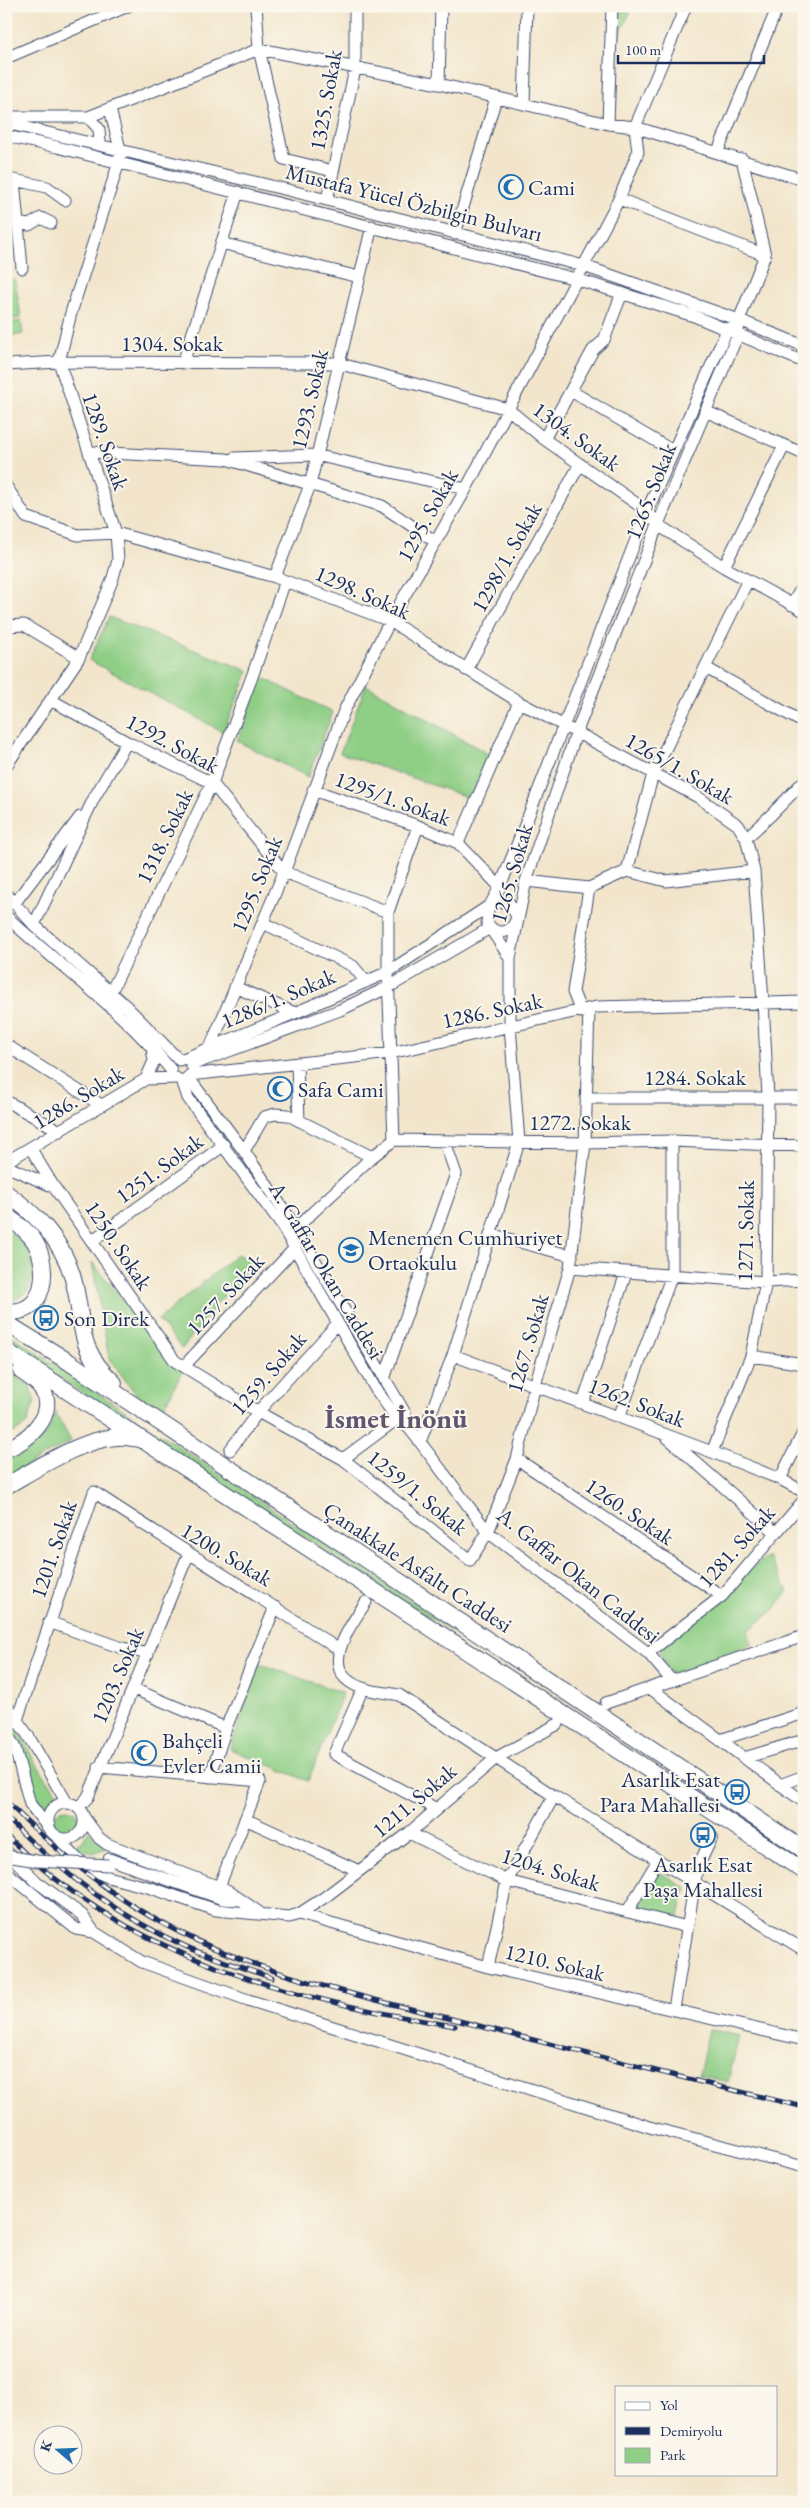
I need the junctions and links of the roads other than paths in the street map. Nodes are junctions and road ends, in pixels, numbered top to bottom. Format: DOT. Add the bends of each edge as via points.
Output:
graph roads {
  1 [pos="128,6"];
  2 [pos="355,6"];
  3 [pos="441,6"];
  4 [pos="526,6"];
  5 [pos="612,6"];
  6 [pos="686,6"];
  7 [pos="778,6"];
  8 [pos="255,7"];
  9 [pos="259,49"];
  10 [pos="6,58"];
  11 [pos="355,69"];
  12 [pos="439,84"];
  13 [pos="496,98"];
  14 [pos="524,104"];
  15 [pos="110,109"];
  16 [pos="6,117"];
  17 [pos="88,117"];
  18 [pos="6,122"];
  19 [pos="608,124"];
  20 [pos="635,128"];
  21 [pos="6,136"];
  22 [pos="100,144"];
  23 [pos="120,149"];
  24 [pos="718,151"];
  25 [pos="742,159"];
  26 [pos="119,162"];
  27 [pos="333,170"];
  28 [pos="804,180"];
  29 [pos="238,192"];
  30 [pos="619,199"];
  31 [pos="65,200"];
  32 [pos="327,200"];
  33 [pos="16,223"];
  34 [pos="51,223"];
  35 [pos="372,226"];
  36 [pos="455,234"];
  37 [pos="221,243"];
  38 [pos="765,255"];
  39 [pos="584,266"];
  40 [pos="22,268"];
  41 [pos="359,277"];
  42 [pos="576,279"];
  43 [pos="622,293"];
  44 [pos="739,320"];
  45 [pos="732,332"];
  46 [pos="804,346"];
  47 [pos="59,362"];
  48 [pos="183,362"];
  49 [pos="804,362"];
  50 [pos="337,364"];
  51 [pos="6,365"];
  52 [pos="571,391"];
  53 [pos="508,409"];
  54 [pos="704,411"];
  55 [pos="544,439"];
  56 [pos="784,446"];
  57 [pos="673,451"];
  58 [pos="90,452"];
  59 [pos="804,454"];
  60 [pos="315,455"];
  61 [pos="226,459"];
  62 [pos="580,464"];
  63 [pos="310,485"];
  64 [pos="6,486"];
  65 [pos="466,489"];
  66 [pos="647,511"];
  67 [pos="658,525"];
  68 [pos="116,532"];
  69 [pos="436,542"];
  70 [pos="724,567"];
  71 [pos="280,579"];
  72 [pos="748,580"];
  73 [pos="804,583"];
  74 [pos="792,605"];
  75 [pos="804,611"];
  76 [pos="390,621"];
  77 [pos="6,626"];
  78 [pos="79,658"];
  79 [pos="706,668"];
  80 [pos="466,670"];
  81 [pos="51,700"];
  82 [pos="519,702"];
  83 [pos="804,723"];
  84 [pos="564,726"];
  85 [pos="576,731"];
  86 [pos="127,742"];
  87 [pos="6,766"];
  88 [pos="653,774"];
  89 [pos="804,780"];
  90 [pos="212,783"];
  91 [pos="313,790"];
  92 [pos="94,798"];
  93 [pos="418,826"];
  94 [pos="746,838"];
  95 [pos="458,843"];
  96 [pos="628,871"];
  97 [pos="754,871"];
  98 [pos="284,872"];
  99 [pos="526,881"];
  100 [pos="500,888"];
  101 [pos="589,888"];
  102 [pos="6,894"];
  103 [pos="14,904"];
  104 [pos="491,905"];
  105 [pos="388,912"];
  106 [pos="6,916"];
  107 [pos="516,921"];
  108 [pos="263,923"];
  109 [pos="34,925"];
  110 [pos="490,928"];
  111 [pos="510,958"];
  112 [pos="388,972"];
  113 [pos="366,982"];
  114 [pos="235,987"];
  115 [pos="389,987"];
  116 [pos="111,992"];
  117 [pos="763,1002"];
  118 [pos="804,1002"];
  119 [pos="585,1011"];
  120 [pos="295,1014"];
  121 [pos="510,1026"];
  122 [pos="6,1045"];
  123 [pos="152,1046"];
  124 [pos="209,1050"];
  125 [pos="391,1053"];
  126 [pos="297,1063"];
  127 [pos="182,1071"];
  128 [pos="146,1079"];
  129 [pos="768,1097"];
  130 [pos="586,1098"];
  131 [pos="804,1098"];
  132 [pos="6,1102"];
  133 [pos="101,1105"];
  134 [pos="299,1121"];
  135 [pos="60,1131"];
  136 [pos="394,1140"];
  137 [pos="672,1141"];
  138 [pos="445,1142"];
  139 [pos="520,1142"];
  140 [pos="586,1143"];
  141 [pos="224,1145"];
  142 [pos="766,1146"];
  143 [pos="804,1146"];
  144 [pos="31,1149"];
  145 [pos="244,1151"];
  146 [pos="372,1157"];
  147 [pos="6,1164"];
  148 [pos="54,1187"];
  149 [pos="6,1193"];
  150 [pos="6,1216"];
  151 [pos="296,1228"];
  152 [pos="490,1234"];
  153 [pos="93,1240"];
  154 [pos="295,1248"];
  155 [pos="571,1262"];
  156 [pos="626,1273"];
  157 [pos="672,1275"];
  158 [pos="804,1280"];
  159 [pos="766,1282"];
  160 [pos="6,1311"];
  161 [pos="6,1323"];
  162 [pos="337,1324"];
  163 [pos="6,1351"];
  164 [pos="454,1355"];
  165 [pos="751,1356"];
  166 [pos="6,1362"];
  167 [pos="804,1364"];
  168 [pos="184,1366"];
  169 [pos="384,1378"];
  170 [pos="535,1385"];
  171 [pos="583,1403"];
  172 [pos="141,1412"];
  173 [pos="258,1412"];
  174 [pos="619,1417"];
  175 [pos="397,1419"];
  176 [pos="409,1428"];
  177 [pos="804,1430"];
  178 [pos="662,1433"];
  179 [pos="144,1440"];
  180 [pos="420,1442"];
  181 [pos="6,1449"];
  182 [pos="230,1450"];
  183 [pos="712,1452"];
  184 [pos="344,1458"];
  185 [pos="517,1459"];
  186 [pos="780,1479"];
  187 [pos="6,1486"];
  188 [pos="94,1492"];
  189 [pos="804,1492"];
  190 [pos="804,1500"];
  191 [pos="488,1532"];
  192 [pos="775,1532"];
  193 [pos="188,1555"];
  194 [pos="470,1560"];
  195 [pos="722,1596"];
  196 [pos="366,1602"];
  197 [pos="275,1607"];
  198 [pos="49,1622"];
  199 [pos="804,1636"];
  200 [pos="339,1650"];
  201 [pos="648,1653"];
  202 [pos="148,1654"];
  203 [pos="672,1680"];
  204 [pos="363,1688"];
  205 [pos="650,1688"];
  206 [pos="134,1689"];
  207 [pos="606,1702"];
  208 [pos="6,1705"];
  209 [pos="804,1713"];
  210 [pos="17,1720"];
  211 [pos="558,1724"];
  212 [pos="6,1727"];
  213 [pos="226,1728"];
  214 [pos="6,1731"];
  215 [pos="720,1740"];
  216 [pos="804,1740"];
  217 [pos="496,1758"];
  218 [pos="744,1758"];
  219 [pos="99,1767"];
  220 [pos="804,1776"];
  221 [pos="210,1777"];
  222 [pos="780,1785"];
  223 [pos="554,1796"];
  224 [pos="804,1802"];
  225 [pos="76,1809"];
  226 [pos="437,1809"];
  227 [pos="245,1818"];
  228 [pos="409,1833"];
  229 [pos="54,1834"];
  230 [pos="712,1837"];
  231 [pos="6,1850"];
  232 [pos="804,1850"];
  233 [pos="6,1856"];
  234 [pos="658,1860"];
  235 [pos="108,1862"];
  236 [pos="359,1871"];
  237 [pos="804,1871"];
  238 [pos="6,1872"];
  239 [pos="507,1881"];
  240 [pos="695,1882"];
  241 [pos="219,1887"];
  242 [pos="240,1900"];
  243 [pos="233,1912"];
  244 [pos="627,1912"];
  245 [pos="260,1914"];
  246 [pos="299,1914"];
  247 [pos="688,1927"];
  248 [pos="94,1932"];
  249 [pos="804,1950"];
  250 [pos="488,1967"];
  251 [pos="674,2009"];
  252 [pos="804,2040"];
  253 [pos="804,2167"];
  1 -- 10 [label="street"];
  2 -- 11 [label="street, 1325. Sokak"];
  3 -- 12 [label="street"];
  4 -- 14 [label="street"];
  5 -- 19 [label="street"];
  6 -- 20 [label="street, 1295. Sokak"];
  7 -- 24 [label="street"];
  8 -- 9 [label="street"];
  9 -- 11 [label="street"];
  9 -- 15 [label="street"];
  9 -- 27 [label="street" via="284,159"];
  11 -- 12 [label="street"];
  11 -- 27 [label="street, 1325. Sokak"];
  12 -- 13 [label="street"];
  13 -- 14 [label="street"];
  13 -- 36 [label="street"];
  14 -- 19 [label="street"];
  15 -- 17 [label="street"];
  15 -- 23 [label="street"];
  16 -- 17 [label="street"];
  17 -- 22 [label="street" via="100,129"];
  18 -- 22 [label="street, Mustafa Yücel Özbilgin Bulvarı"];
  19 -- 20 [label="street"];
  20 -- 24 [label="street"];
  20 -- 30 [label="street, 1295. Sokak" via="638,152"];
  21 -- 26 [label="street, Mustafa Yücel Özbilgin Bulvarı"];
  22 -- 23 [label="street, Mustafa Yücel Özbilgin Bulvarı"];
  23 -- 26 [label="street"];
  23 -- 32 [label="street, Mustafa Yücel Özbilgin Bulvarı"];
  24 -- 25 [label="street"];
  25 -- 28 [label="street"];
  25 -- 38 [label="street"];
  26 -- 29 [label="street, Mustafa Yücel Özbilgin Bulvarı"];
  26 -- 47 [label="street" via="71,313"];
  27 -- 32 [label="street, 1325. Sokak"];
  29 -- 35 [label="street, Mustafa Yücel Özbilgin Bulvarı"];
  29 -- 37 [label="street"];
  30 -- 38 [label="street"];
  30 -- 39 [label="street, 1295. Sokak"];
  31 -- 33 [label="street" via="47,187 14,180"];
  32 -- 36 [label="street, Mustafa Yücel Özbilgin Bulvarı"];
  33 -- 34 [label="street" via="29,225 41,218"];
  33 -- 40 [label="street"];
  35 -- 41 [label="street, 1293. Sokak"];
  35 -- 42 [label="street, Mustafa Yücel Özbilgin Bulvarı"];
  36 -- 39 [label="street, Mustafa Yücel Özbilgin Bulvarı"];
  37 -- 41 [label="street"];
  37 -- 48 [label="street"];
  38 -- 44 [label="street"];
  39 -- 42 [label="street, 1295. Sokak"];
  39 -- 44 [label="street, Mustafa Yücel Özbilgin Bulvarı"];
  41 -- 50 [label="street, 1293. Sokak"];
  42 -- 43 [label="street, Mustafa Yücel Özbilgin Bulvarı"];
  42 -- 53 [label="street, 1295. Sokak"];
  43 -- 45 [label="street, Mustafa Yücel Özbilgin Bulvarı"];
  43 -- 52 [label="street" via="604,340 593,350"];
  44 -- 45 [label="street"];
  44 -- 46 [label="street, Mustafa Yücel Özbilgin Bulvarı"];
  45 -- 49 [label="street"];
  45 -- 54 [label="street, 1265. Sokak"];
  45 -- 57 [label="street, 1265. Sokak"];
  47 -- 48 [label="street, 1304. Sokak"];
  47 -- 51 [label="street, 1304. Sokak"];
  47 -- 58 [label="street, 1289. Sokak"];
  48 -- 50 [label="street, 1304. Sokak"];
  50 -- 53 [label="street, 1304. Sokak"];
  50 -- 60 [label="street, 1293. Sokak"];
  52 -- 55 [label="street"];
  52 -- 57 [label="street"];
  53 -- 55 [label="street, 1304. Sokak"];
  53 -- 65 [label="street, 1295. Sokak"];
  54 -- 56 [label="street"];
  54 -- 67 [label="street, 1265. Sokak"];
  55 -- 62 [label="street, 1304. Sokak"];
  56 -- 59 [label="street"];
  56 -- 70 [label="street"];
  57 -- 66 [label="street, 1265. Sokak"];
  58 -- 61 [label="street"];
  58 -- 68 [label="street, 1289. Sokak"];
  60 -- 61 [label="street"];
  60 -- 63 [label="street, 1293. Sokak"];
  60 -- 65 [label="street"];
  61 -- 63 [label="street"];
  62 -- 66 [label="street, 1304. Sokak"];
  62 -- 80 [label="street, 1298/1. Sokak"];
  63 -- 69 [label="street" via="382,506"];
  63 -- 71 [label="street, 1293. Sokak"];
  64 -- 68 [label="street" via="26,517 78,535"];
  65 -- 69 [label="street, 1295. Sokak"];
  66 -- 67 [label="street, 1304. Sokak"];
  66 -- 84 [label="street, 1265. Sokak"];
  67 -- 70 [label="street, 1304. Sokak"];
  67 -- 85 [label="street, 1265. Sokak"];
  68 -- 71 [label="street, 1298. Sokak"];
  68 -- 78 [label="street, 1289. Sokak" via="118,560 112,581"];
  69 -- 76 [label="street, 1295. Sokak"];
  70 -- 72 [label="street, 1304. Sokak"];
  71 -- 76 [label="street, 1298. Sokak"];
  71 -- 90 [label="street, 1318. Sokak" via="254,674"];
  72 -- 74 [label="street, 1304. Sokak"];
  72 -- 79 [label="street"];
  73 -- 74 [label="street"];
  74 -- 75 [label="street, 1304. Sokak"];
  76 -- 80 [label="street, 1298. Sokak"];
  76 -- 91 [label="street, 1295. Sokak" via="344,711"];
  77 -- 78 [label="street" via="24,625"];
  78 -- 81 [label="street, 1289. Sokak"];
  79 -- 83 [label="street"];
  79 -- 88 [label="street"];
  80 -- 82 [label="street, 1298. Sokak"];
  81 -- 86 [label="street, 1292. Sokak"];
  81 -- 87 [label="street, 1289. Sokak"];
  82 -- 84 [label="street, 1298. Sokak"];
  82 -- 95 [label="street"];
  84 -- 85 [label="street, 1298. Sokak"];
  84 -- 100 [label="street, 1265. Sokak"];
  85 -- 88 [label="street, 1265/1. Sokak"];
  85 -- 99 [label="street, 1265. Sokak"];
  86 -- 90 [label="street, 1292. Sokak"];
  86 -- 92 [label="street"];
  88 -- 94 [label="street, 1265/1. Sokak" via="698,797 738,825"];
  88 -- 96 [label="street"];
  89 -- 94 [label="street"];
  90 -- 98 [label="street, 1292. Sokak"];
  90 -- 116 [label="street, 1318. Sokak"];
  91 -- 93 [label="street, 1295/1. Sokak"];
  91 -- 98 [label="street, 1295. Sokak"];
  92 -- 103 [label="street"];
  92 -- 109 [label="street"];
  93 -- 95 [label="street, 1295/1. Sokak"];
  93 -- 105 [label="street"];
  94 -- 97 [label="street, 1265/1. Sokak"];
  95 -- 100 [label="street, 1295/1. Sokak"];
  96 -- 97 [label="street" via="666,881"];
  96 -- 101 [label="street"];
  97 -- 117 [label="street, 1265/1. Sokak"];
  98 -- 105 [label="street, 1292. Sokak"];
  98 -- 108 [label="street, 1295. Sokak"];
  99 -- 101 [label="street"];
  99 -- 107 [label="street, 1265. Sokak"];
  100 -- 104 [label="street, 1265. Sokak"];
  101 -- 119 [label="street" via="573,992"];
  102 -- 103 [label="street, A. Gaffar Okan Caddesi"];
  103 -- 109 [label="street, A. Gaffar Okan Caddesi"];
  104 -- 107 [label="street" via="500,901 509,903 516,911"];
  104 -- 110 [label="street" via="486,918"];
  104 -- 112 [label="street, 1265. Sokak"];
  105 -- 112 [label="street"];
  106 -- 123 [label="street, A. Gaffar Okan Caddesi" via="97,993"];
  107 -- 110 [label="street" via="505,932"];
  107 -- 111 [label="street, 1265. Sokak"];
  108 -- 113 [label="street" via="353,966"];
  108 -- 114 [label="street, 1295. Sokak"];
  109 -- 116 [label="street, A. Gaffar Okan Caddesi"];
  110 -- 111 [label="street"];
  110 -- 115 [label="street, 1265. Sokak"];
  111 -- 121 [label="street, 1265. Sokak"];
  112 -- 113 [label="street, 1286/1. Sokak"];
  112 -- 115 [label="street"];
  113 -- 120 [label="street, 1286/1. Sokak"];
  114 -- 120 [label="street"];
  114 -- 124 [label="street, 1295. Sokak"];
  115 -- 125 [label="street"];
  115 -- 127 [label="street, 1286/1. Sokak" via="340,1010"];
  116 -- 127 [label="street, A. Gaffar Okan Caddesi"];
  117 -- 118 [label="street, 1286. Sokak"];
  117 -- 119 [label="street, 1286. Sokak"];
  117 -- 129 [label="street, 1271. Sokak"];
  119 -- 121 [label="street, 1286. Sokak"];
  119 -- 130 [label="street, 1267. Sokak"];
  120 -- 124 [label="street, 1286/1. Sokak"];
  121 -- 125 [label="street, 1286. Sokak"];
  121 -- 139 [label="street, 1265. Sokak"];
  122 -- 133 [label="street"];
  123 -- 127 [label="street, A. Gaffar Okan Caddesi"];
  123 -- 128 [label="street" via="154,1061"];
  124 -- 127 [label="street, 1286/1. Sokak"];
  125 -- 126 [label="street, 1286. Sokak"];
  125 -- 136 [label="street"];
  126 -- 127 [label="street, 1286. Sokak"];
  126 -- 134 [label="street"];
  127 -- 128 [label="street"];
  127 -- 141 [label="street, A. Gaffar Okan Caddesi" via="188,1098"];
  127 -- 145 [label="street, A. Gaffar Okan Caddesi"];
  128 -- 133 [label="street, 1286. Sokak"];
  129 -- 130 [label="street, 1284. Sokak"];
  129 -- 131 [label="street, 1284. Sokak"];
  129 -- 142 [label="street, 1271. Sokak"];
  130 -- 140 [label="street, 1267. Sokak"];
  132 -- 135 [label="street"];
  133 -- 135 [label="street, 1286. Sokak"];
  134 -- 145 [label="street" via="280,1113 264,1117"];
  134 -- 146 [label="street"];
  135 -- 144 [label="street, 1286. Sokak"];
  136 -- 138 [label="street, 1272. Sokak"];
  136 -- 146 [label="street"];
  137 -- 140 [label="street, 1272. Sokak"];
  137 -- 142 [label="street, 1272. Sokak"];
  137 -- 157 [label="street"];
  138 -- 139 [label="street, 1272. Sokak"];
  138 -- 169 [label="street" via="456,1174"];
  139 -- 140 [label="street, 1272. Sokak"];
  139 -- 152 [label="street, 1265. Sokak"];
  140 -- 155 [label="street, 1267. Sokak"];
  141 -- 153 [label="street, 1251. Sokak"];
  141 -- 154 [label="street, A. Gaffar Okan Caddesi"];
  142 -- 143 [label="street, 1272. Sokak"];
  142 -- 159 [label="street, 1271. Sokak"];
  144 -- 147 [label="street, 1286. Sokak"];
  144 -- 148 [label="street, 1286. Sokak"];
  145 -- 151 [label="street, A. Gaffar Okan Caddesi"];
  146 -- 151 [label="street"];
  147 -- 148 [label="street"];
  148 -- 153 [label="street, 1250. Sokak"];
  149 -- 172 [label="highway" via="39,1218 55,1241 73,1278 90,1356"];
  150 -- 160 [label="highway" via="21,1226 34,1242 44,1279 37,1298 31,1304 17,1312"];
  151 -- 169 [label="street, A. Gaffar Okan Caddesi"];
  152 -- 155 [label="street"];
  152 -- 164 [label="street, 1265. Sokak"];
  153 -- 168 [label="street, 1250. Sokak" via="175,1360"];
  154 -- 162 [label="street, A. Gaffar Okan Caddesi"];
  154 -- 168 [label="street, 1257. Sokak"];
  155 -- 156 [label="street"];
  155 -- 170 [label="street, 1267. Sokak"];
  156 -- 157 [label="street"];
  156 -- 171 [label="street"];
  157 -- 159 [label="street"];
  157 -- 174 [label="street"];
  158 -- 159 [label="street"];
  159 -- 165 [label="street, 1271. Sokak"];
  161 -- 172 [label="highway, Çanakkale Asfaltı Caddesi"];
  162 -- 173 [label="street, 1259. Sokak"];
  162 -- 175 [label="street, A. Gaffar Okan Caddesi"];
  163 -- 179 [label="highway, Çanakkale Asfaltı Caddesi"];
  164 -- 170 [label="street, 1262. Sokak"];
  164 -- 180 [label="street, 1265. Sokak"];
  165 -- 167 [label="street"];
  165 -- 183 [label="street, 1271. Sokak"];
  166 -- 181 [label="highway" via="37,1383 46,1405 45,1414 30,1435"];
  168 -- 173 [label="street, 1259/1. Sokak"];
  169 -- 176 [label="street, A. Gaffar Okan Caddesi" via="405,1413"];
  170 -- 171 [label="street, 1262. Sokak"];
  170 -- 185 [label="street, 1267. Sokak"];
  171 -- 174 [label="street, 1262. Sokak"];
  172 -- 232 [label="highway, Çanakkale Asfaltı Caddesi"];
  173 -- 182 [label="street, 1259. Sokak"];
  173 -- 184 [label="street, 1259/1. Sokak"];
  174 -- 178 [label="street, 1262. Sokak"];
  175 -- 176 [label="street, A. Gaffar Okan Caddesi"];
  175 -- 184 [label="street"];
  176 -- 180 [label="street, A. Gaffar Okan Caddesi"];
  177 -- 186 [label="street"];
  178 -- 183 [label="street, 1262. Sokak"];
  178 -- 192 [label="street"];
  179 -- 187 [label="highway" via="102,1439 45,1464"];
  179 -- 237 [label="highway, Çanakkale Asfaltı Caddesi"];
  180 -- 191 [label="street, A. Gaffar Okan Caddesi"];
  183 -- 186 [label="street, 1262. Sokak"];
  184 -- 194 [label="street, 1259/1. Sokak"];
  185 -- 191 [label="street, 1267. Sokak"];
  185 -- 195 [label="street, 1260. Sokak"];
  186 -- 189 [label="street, 1262. Sokak"];
  188 -- 193 [label="street, 1200. Sokak"];
  188 -- 198 [label="street, 1201. Sokak"];
  190 -- 192 [label="street, 1281. Sokak"];
  191 -- 194 [label="street, 1267. Sokak"];
  191 -- 201 [label="street, A. Gaffar Okan Caddesi"];
  192 -- 195 [label="street, 1281. Sokak"];
  193 -- 197 [label="street, 1200. Sokak"];
  193 -- 202 [label="street, 1203. Sokak"];
  195 -- 201 [label="street, 1281. Sokak"];
  196 -- 200 [label="street" via="347,1630"];
  197 -- 200 [label="street, 1200. Sokak"];
  197 -- 213 [label="street"];
  198 -- 202 [label="street"];
  198 -- 210 [label="street, 1201. Sokak"];
  199 -- 203 [label="street"];
  200 -- 204 [label="street" via="341,1674"];
  201 -- 203 [label="street, A. Gaffar Okan Caddesi"];
  202 -- 206 [label="street, 1203. Sokak"];
  203 -- 205 [label="street"];
  204 -- 217 [label="street" via="399,1695"];
  204 -- 226 [label="street" via="334,1754"];
  205 -- 207 [label="street"];
  205 -- 215 [label="street"];
  206 -- 213 [label="street"];
  206 -- 219 [label="street, 1203. Sokak"];
  208 -- 210 [label="street"];
  209 -- 215 [label="street"];
  210 -- 212 [label="street"];
  210 -- 225 [label="street"];
  211 -- 217 [label="street, 1211. Sokak"];
  213 -- 221 [label="street"];
  214 -- 229 [label="street" via="15,1748 30,1804"];
  215 -- 218 [label="street"];
  216 -- 218 [label="street"];
  217 -- 223 [label="street"];
  217 -- 226 [label="street, 1211. Sokak"];
  218 -- 222 [label="street"];
  219 -- 221 [label="street"];
  219 -- 225 [label="street, 1203. Sokak" via="88,1797"];
  220 -- 222 [label="street"];
  221 -- 227 [label="street" via="260,1780"];
  222 -- 224 [label="street"];
  223 -- 234 [label="street"];
  223 -- 239 [label="street"];
  225 -- 229 [label="street" via="57,1806 49,1814 48,1825"];
  225 -- 229 [label="street" via="83,1826 78,1835 69,1839"];
  225 -- 241 [label="street" via="107,1844"];
  226 -- 228 [label="street, 1211. Sokak"];
  227 -- 236 [label="street"];
  227 -- 241 [label="street"];
  228 -- 236 [label="street, 1211. Sokak"];
  228 -- 239 [label="street, 1204. Sokak"];
  229 -- 243 [label="street" via="94,1871 216,1910"];
  230 -- 240 [label="street"];
  231 -- 235 [label="street" via="23,1854 91,1856"];
  231 -- 248 [label="street" via="37,1882 82,1915"];
  233 -- 235 [label="street, bridge" via="38,1861"];
  234 -- 240 [label="street"];
  234 -- 244 [label="street"];
  235 -- 242 [label="street" via="223,1899"];
  235 -- 243 [label="street" via="218,1902"];
  236 -- 246 [label="street, 1211. Sokak"];
  238 -- 248 [label="street" via="76,1929"];
  239 -- 244 [label="street, 1204. Sokak"];
  239 -- 250 [label="street"];
  240 -- 247 [label="street"];
  240 -- 249 [label="street"];
  241 -- 242 [label="street"];
  242 -- 245 [label="street"];
  243 -- 245 [label="street"];
  244 -- 247 [label="street, 1204. Sokak"];
  245 -- 246 [label="street" via="282,1917"];
  246 -- 250 [label="street, 1210. Sokak"];
  247 -- 251 [label="street"];
  248 -- 253 [label="street" via="142,1962 248,2000 652,2128"];
  250 -- 251 [label="street, 1210. Sokak"];
  251 -- 252 [label="street, 1210. Sokak"];
}
